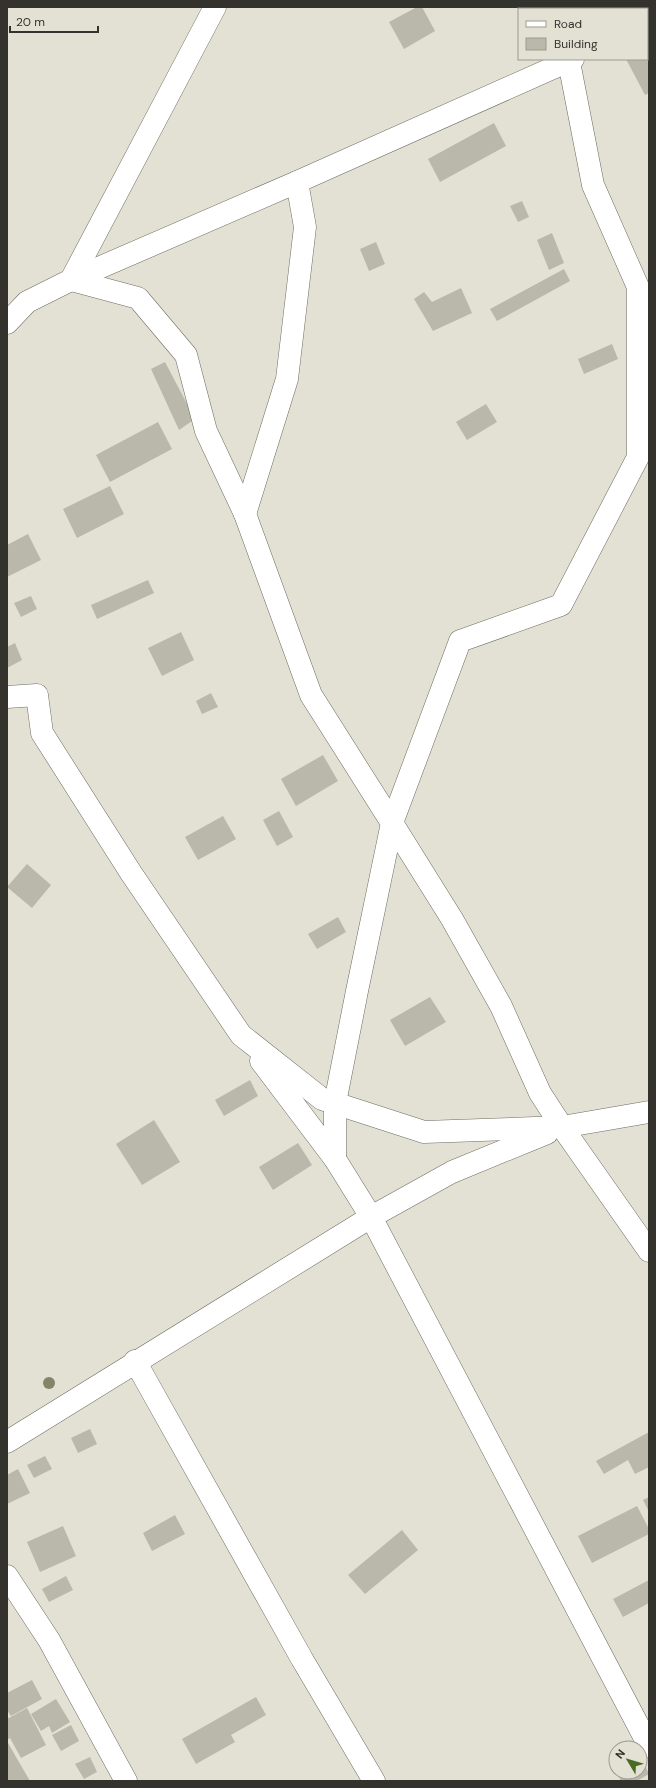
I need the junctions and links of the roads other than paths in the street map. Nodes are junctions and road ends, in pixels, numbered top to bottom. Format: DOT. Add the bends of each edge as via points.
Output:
graph roads {
  1 [pos="215,7"];
  2 [pos="571,60"];
  3 [pos="297,182"];
  4 [pos="71,280"];
  5 [pos="7,323"];
  6 [pos="245,514"];
  7 [pos="7,697"];
  8 [pos="392,823"];
  9 [pos="241,1036"];
  10 [pos="335,1104"];
  11 [pos="649,1112"];
  12 [pos="562,1127"];
  13 [pos="335,1159"];
  14 [pos="371,1217"];
  15 [pos="649,1250"];
  16 [pos="135,1361"];
  17 [pos="7,1442"];
  18 [pos="7,1576"];
  19 [pos="649,1746"];
  20 [pos="126,1781"];
  21 [pos="374,1781"];
  1 -- 4 [label="street"];
  2 -- 3 [label="street"];
  2 -- 8 [label="street" via="593,185 638,287 638,457 561,605 460,641"];
  3 -- 4 [label="street"];
  3 -- 6 [label="street" via="305,227 287,379"];
  4 -- 5 [label="street" via="27,302"];
  4 -- 6 [label="street" via="138,298 186,355 206,431"];
  6 -- 8 [label="street" via="311,695"];
  7 -- 9 [label="street" via="37,695 42,734 131,873"];
  8 -- 10 [label="street"];
  8 -- 12 [label="street" via="501,1006 540,1093"];
  9 -- 10 [label="street" via="322,1100"];
  9 -- 13 [label="street"];
  10 -- 12 [label="street" via="424,1132"];
  10 -- 13 [label="street"];
  11 -- 12 [label="street"];
  12 -- 14 [label="street" via="452,1172"];
  12 -- 15 [label="street"];
  13 -- 14 [label="street"];
  14 -- 16 [label="street"];
  14 -- 19 [label="street"];
  16 -- 17 [label="street"];
  16 -- 21 [label="street" via="302,1659"];
  18 -- 20 [label="street" via="49,1640"];
}
